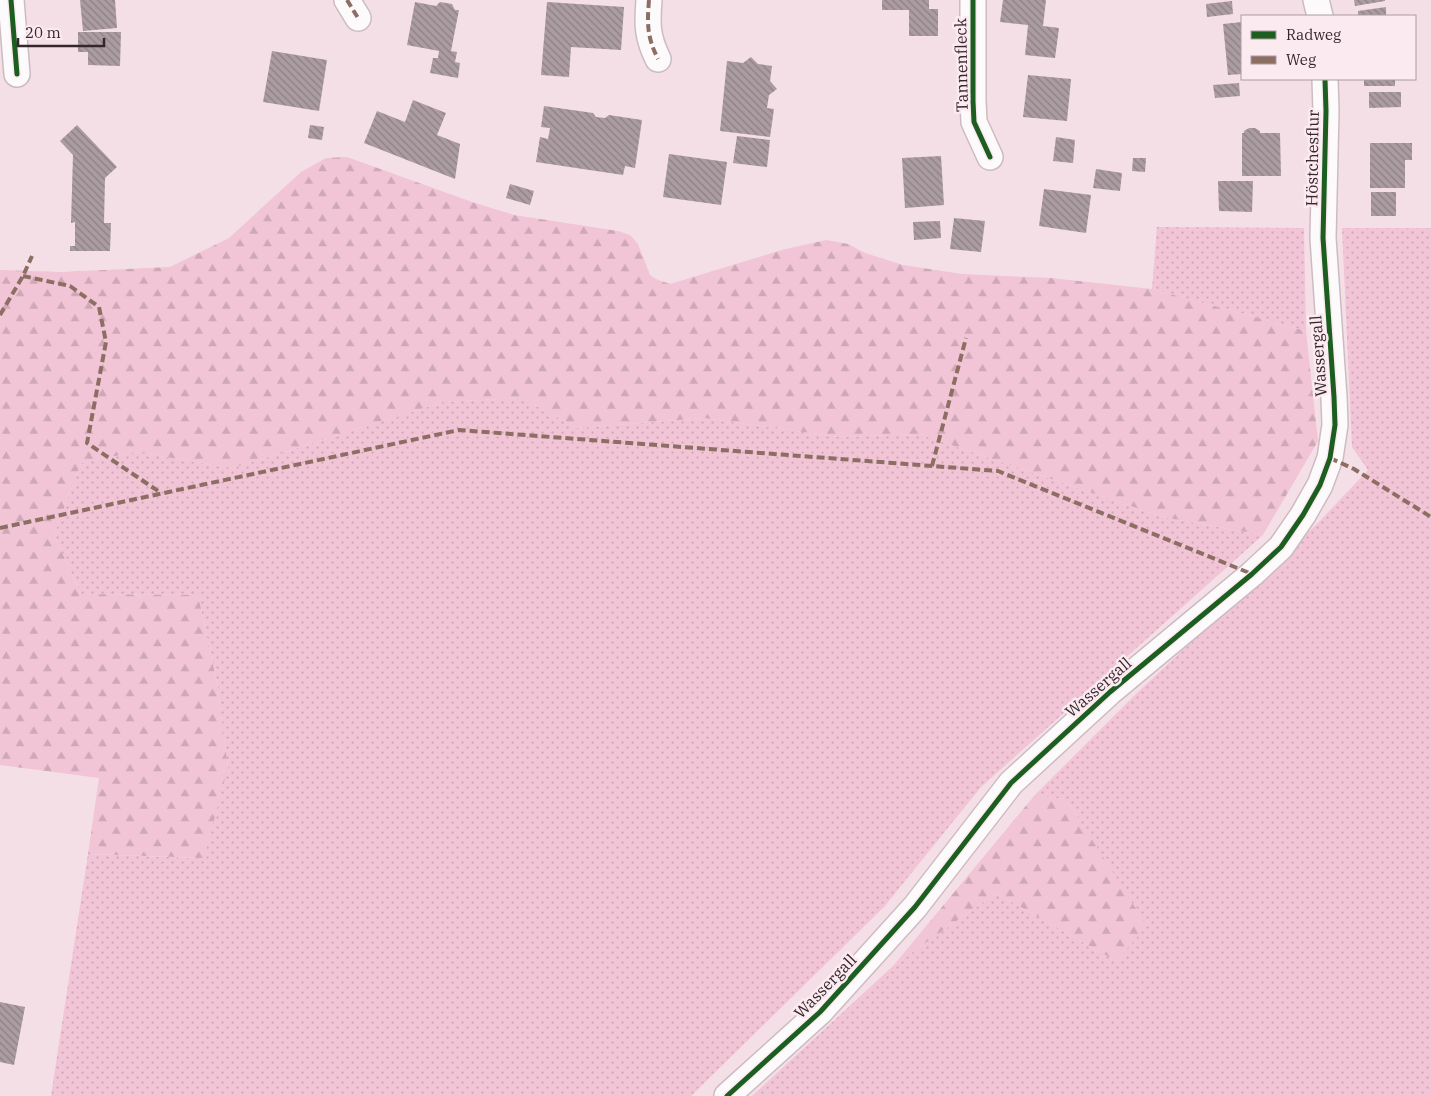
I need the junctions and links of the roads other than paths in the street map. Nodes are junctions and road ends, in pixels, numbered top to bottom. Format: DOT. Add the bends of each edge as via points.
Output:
graph roads {
  1 [pos="11,0"];
  2 [pos="649,0"];
  3 [pos="973,0"];
  4 [pos="1316,0"];
  5 [pos="1320,15"];
  6 [pos="658,60"];
  7 [pos="17,74"];
  8 [pos="1325,80"];
  9 [pos="990,157"];
  10 [pos="1323,238"];
  11 [pos="727,1096"];
  1 -- 7 [label="street"];
  2 -- 6 [label="street" via="647,27"];
  3 -- 9 [label="street, Tannenfleck" via="974,122"];
  4 -- 5 [label="street"];
  8 -- 10 [label="street, Höstchesflur"];
  10 -- 11 [label="street, Wassergall" via="1335,425 1330,458 1320,485 1281,548 1110,692 1011,783 915,907 827,1004"];
}
